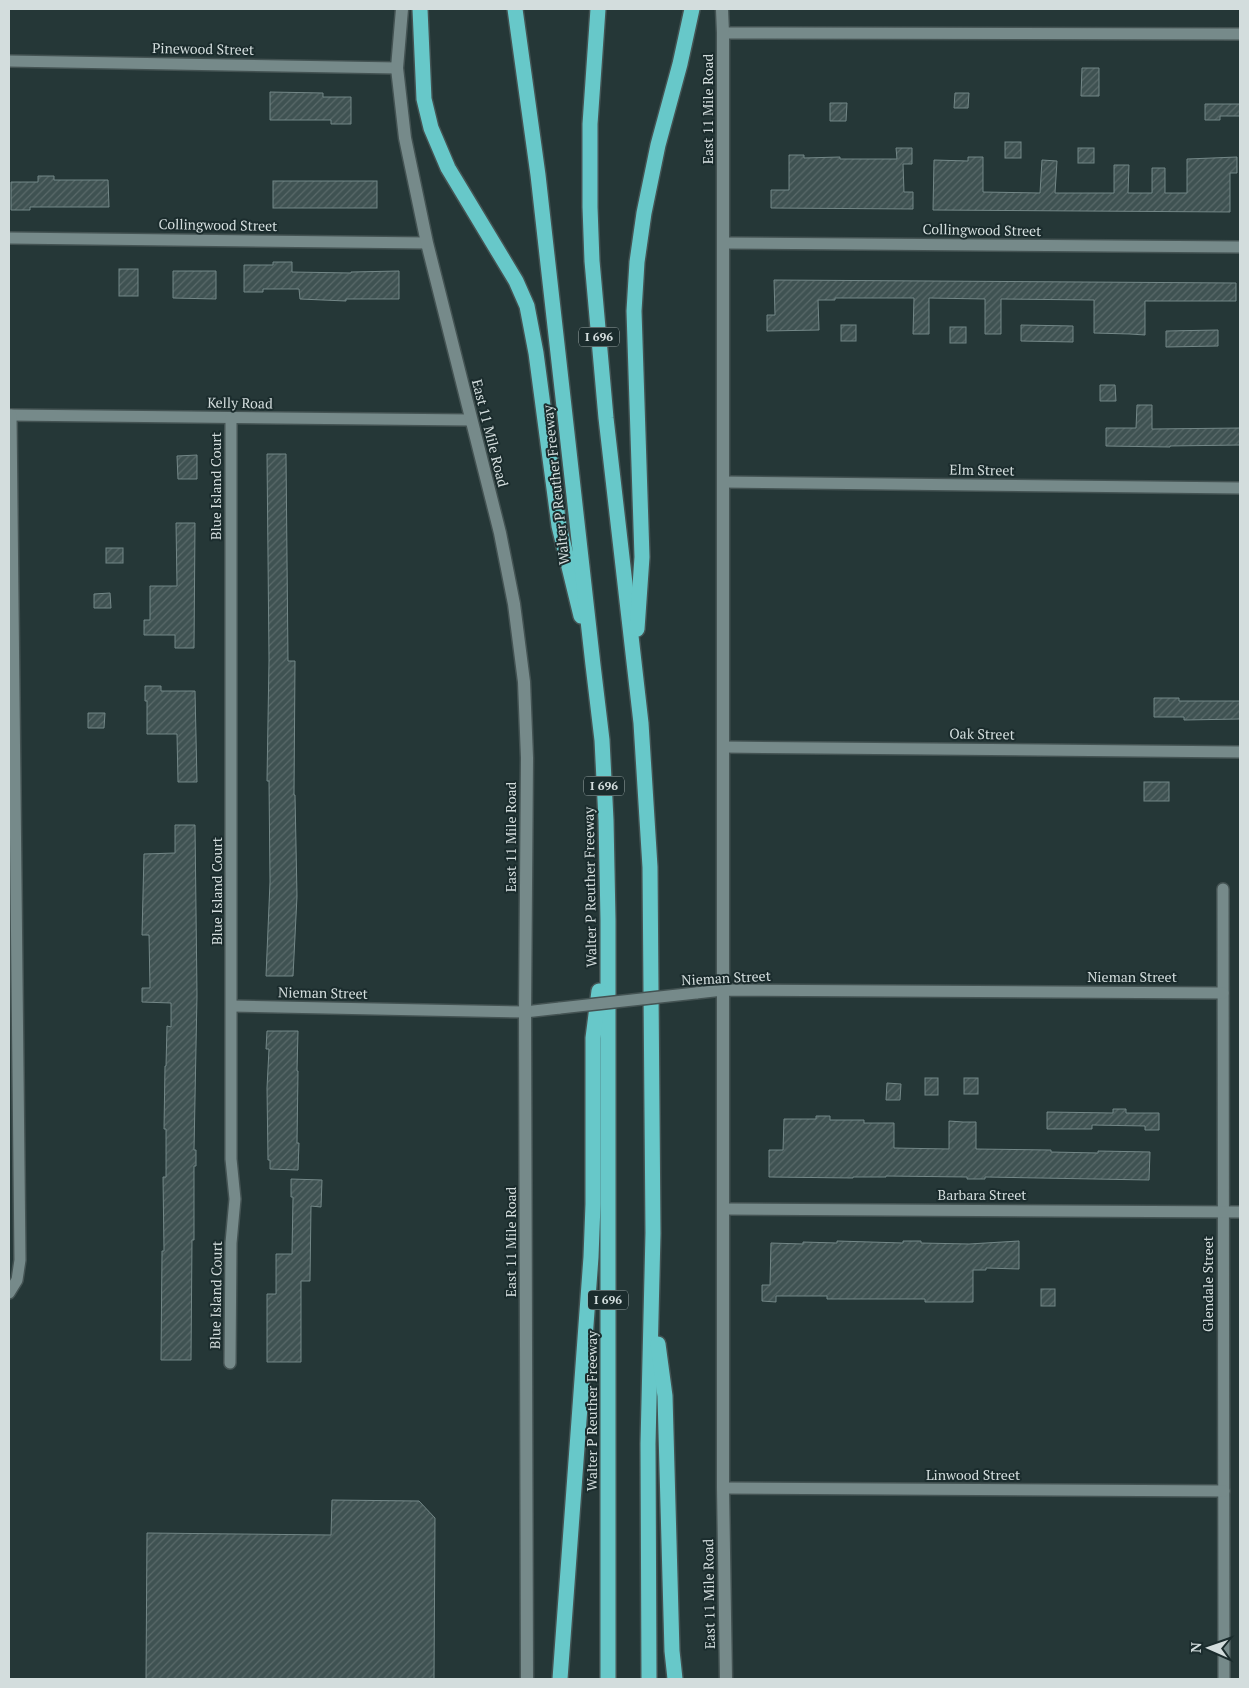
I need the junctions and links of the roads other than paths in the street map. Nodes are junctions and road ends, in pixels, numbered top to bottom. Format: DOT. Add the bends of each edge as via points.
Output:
graph roads {
  1 [pos="402,9"];
  2 [pos="420,9"];
  3 [pos="516,9"];
  4 [pos="598,9"];
  5 [pos="692,9"];
  6 [pos="722,9"];
  7 [pos="724,32"];
  8 [pos="1240,34"];
  9 [pos="9,61"];
  10 [pos="398,68"];
  11 [pos="9,238"];
  12 [pos="427,243"];
  13 [pos="723,243"];
  14 [pos="1240,247"];
  15 [pos="10,415"];
  16 [pos="231,418"];
  17 [pos="471,420"];
  18 [pos="723,482"];
  19 [pos="1240,488"];
  20 [pos="592,651"];
  21 [pos="635,663"];
  22 [pos="723,746"];
  23 [pos="1240,752"];
  24 [pos="1223,889"];
  25 [pos="608,920"];
  26 [pos="723,990"];
  27 [pos="1223,993"];
  28 [pos="232,1006"];
  29 [pos="525,1012"];
  30 [pos="724,1208"];
  31 [pos="1223,1212"];
  32 [pos="1240,1212"];
  33 [pos="9,1292"];
  34 [pos="652,1301"];
  35 [pos="230,1363"];
  36 [pos="723,1488"];
  37 [pos="1224,1491"];
  38 [pos="527,1679"];
  39 [pos="560,1679"];
  40 [pos="608,1679"];
  41 [pos="649,1679"];
  42 [pos="675,1679"];
  43 [pos="726,1679"];
  44 [pos="1224,1679"];
  1 -- 10 [label="main road, East 11 Mile Road"];
  2 -- 20 [label="highway" via="424,99 431,128 448,168 516,281 527,306 559,526 575,600"];
  3 -- 20 [label="highway, Walter P Reuther Freeway / I 696"];
  4 -- 21 [label="highway, I 696" via="590,124 592,261"];
  5 -- 21 [label="highway" via="656,153 637,262 634,311 642,557"];
  6 -- 7 [label="main road, East 11 Mile Road"];
  7 -- 8 [label="street"];
  7 -- 13 [label="main road, East 11 Mile Road"];
  9 -- 10 [label="street, Pinewood Street"];
  10 -- 12 [label="main road, East 11 Mile Road" via="405,138"];
  11 -- 12 [label="street, Collingwood Street"];
  12 -- 17 [label="main road, East 11 Mile Road"];
  13 -- 14 [label="street, Collingwood Street"];
  13 -- 18 [label="main road, East 11 Mile Road"];
  15 -- 16 [label="street, Kelly Road"];
  15 -- 33 [label="street" via="20,1260 17,1280"];
  16 -- 17 [label="street, Kelly Road"];
  16 -- 28 [label="street, Blue Island Court"];
  17 -- 29 [label="main road, East 11 Mile Road" via="502,542 524,682 527,758"];
  18 -- 19 [label="street, Elm Street"];
  18 -- 22 [label="main road, East 11 Mile Road"];
  20 -- 25 [label="highway, Walter P Reuther Freeway / I 696" via="602,740"];
  21 -- 34 [label="highway, I 696" via="651,876"];
  22 -- 23 [label="street, Oak Street"];
  22 -- 26 [label="main road, East 11 Mile Road"];
  24 -- 27 [label="street, Glendale Street"];
  25 -- 39 [label="highway" via="593,1038 594,1204"];
  25 -- 40 [label="highway, Walter P Reuther Freeway / I 696"];
  26 -- 27 [label="street, Nieman Street"];
  26 -- 29 [label="street, Nieman Street, bridge"];
  26 -- 30 [label="main road, East 11 Mile Road"];
  27 -- 31 [label="street, Glendale Street"];
  28 -- 29 [label="street, Nieman Street"];
  28 -- 35 [label="street, Blue Island Court" via="231,1159 236,1200 231,1243"];
  29 -- 38 [label="main road, East 11 Mile Road"];
  30 -- 31 [label="street, Barbara Street"];
  30 -- 36 [label="main road, East 11 Mile Road"];
  31 -- 32 [label="street, Barbara Street"];
  31 -- 37 [label="street, Glendale Street"];
  34 -- 41 [label="highway, I 696" via="648,1444"];
  34 -- 42 [label="highway" via="665,1396"];
  36 -- 37 [label="street, Linwood Street"];
  36 -- 43 [label="main road, East 11 Mile Road"];
  37 -- 44 [label="street, Glendale Street"];
}
